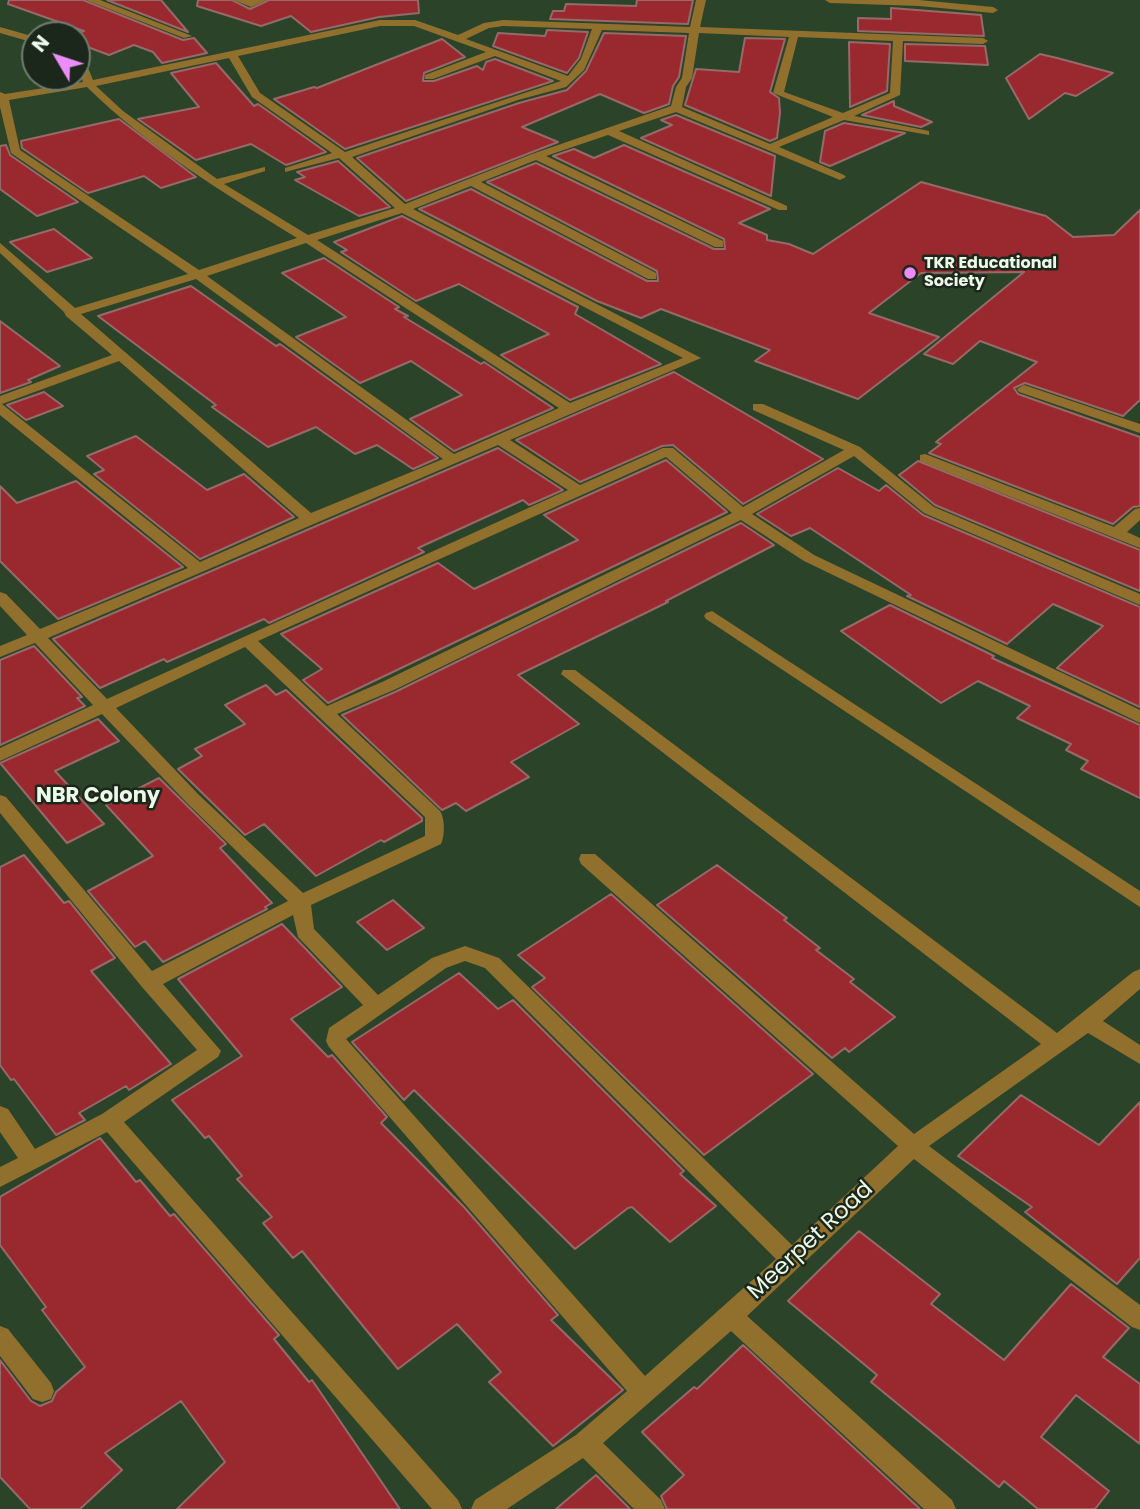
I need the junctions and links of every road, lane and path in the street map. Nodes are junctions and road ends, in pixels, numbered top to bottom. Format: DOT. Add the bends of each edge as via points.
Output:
graph roads {
  1 [pos="91,0"];
  2 [pos="239,0"];
  3 [pos="262,0"];
  4 [pos="701,0"];
  5 [pos="830,0"];
  6 [pos="993,10"];
  7 [pos="598,27"];
  8 [pos="0,30"];
  9 [pos="695,30"];
  10 [pos="794,35"];
  11 [pos="21,36"];
  12 [pos="187,36"];
  13 [pos="460,38"];
  14 [pos="898,39"];
  15 [pos="983,41"];
  16 [pos="496,52"];
  17 [pos="231,53"];
  18 [pos="429,77"];
  19 [pos="569,80"];
  20 [pos="91,84"];
  21 [pos="91,86"];
  22 [pos="42,91"];
  23 [pos="1,97"];
  24 [pos="676,108"];
  25 [pos="843,117"];
  26 [pos="609,131"];
  27 [pos="925,133"];
  28 [pos="771,147"];
  29 [pos="342,155"];
  30 [pos="536,156"];
  31 [pos="261,169"];
  32 [pos="289,170"];
  33 [pos="840,177"];
  34 [pos="471,181"];
  35 [pos="215,183"];
  36 [pos="783,208"];
  37 [pos="403,209"];
  38 [pos="307,239"];
  39 [pos="719,244"];
  40 [pos="0,247"];
  41 [pos="198,275"];
  42 [pos="652,276"];
  43 [pos="70,313"];
  44 [pos="121,356"];
  45 [pos="1024,389"];
  46 [pos="0,401"];
  47 [pos="758,407"];
  48 [pos="0,408"];
  49 [pos="570,409"];
  50 [pos="1140,429"];
  51 [pos="499,439"];
  52 [pos="855,450"];
  53 [pos="925,458"];
  54 [pos="452,459"];
  55 [pos="579,491"];
  56 [pos="1140,512"];
  57 [pos="742,514"];
  58 [pos="309,519"];
  59 [pos="1117,533"];
  60 [pos="1140,543"];
  61 [pos="199,569"];
  62 [pos="0,597"];
  63 [pos="1140,600"];
  64 [pos="712,616"];
  65 [pos="37,636"];
  66 [pos="247,639"];
  67 [pos="0,652"];
  68 [pos="569,674"];
  69 [pos="106,706"];
  70 [pos="325,713"];
  71 [pos="1140,717"];
  72 [pos="0,755"];
  73 [pos="0,801"];
  74 [pos="589,859"];
  75 [pos="1140,900"];
  76 [pos="301,902"];
  77 [pos="1140,977"];
  78 [pos="149,982"];
  79 [pos="377,1006"];
  80 [pos="1088,1022"];
  81 [pos="1055,1043"];
  82 [pos="1140,1056"];
  83 [pos="0,1115"];
  84 [pos="110,1120"];
  85 [pos="913,1146"];
  86 [pos="31,1160"];
  87 [pos="0,1178"];
  88 [pos="791,1259"];
  89 [pos="730,1316"];
  90 [pos="1140,1318"];
  91 [pos="0,1337"];
  92 [pos="42,1391"];
  93 [pos="644,1394"];
  94 [pos="585,1443"];
  95 [pos="449,1509"];
  96 [pos="484,1509"];
  97 [pos="652,1509"];
  98 [pos="943,1509"];
  1 -- 12 [label="street"];
  2 -- 3 [label="street" via="251,4"];
  4 -- 9 [label="street"];
  5 -- 6 [label="street"];
  7 -- 9 [label="street"];
  7 -- 13 [label="street" via="503,23"];
  7 -- 19 [label="street" via="589,57 578,75"];
  8 -- 11 [label="street"];
  9 -- 10 [label="street"];
  9 -- 24 [label="street" via="687,78"];
  10 -- 14 [label="street"];
  10 -- 25 [label="street" via="778,93"];
  13 -- 16 [label="street"];
  13 -- 17 [label="street" via="415,23 380,23"];
  14 -- 15 [label="street"];
  14 -- 25 [label="street" via="895,95"];
  16 -- 18 [label="street"];
  16 -- 19 [label="street"];
  17 -- 20 [label="street"];
  17 -- 29 [label="street" via="256,95"];
  19 -- 29 [label="street"];
  21 -- 35 [label="street" via="119,113"];
  22 -- 23 [label="street"];
  23 -- 41 [label="street" via="15,151"];
  24 -- 26 [label="street"];
  24 -- 28 [label="street"];
  25 -- 27 [label="street"];
  25 -- 28 [label="street"];
  26 -- 30 [label="street"];
  26 -- 36 [label="street"];
  28 -- 33 [label="street"];
  29 -- 32 [label="street"];
  29 -- 37 [label="street"];
  30 -- 34 [label="street"];
  30 -- 39 [label="street"];
  31 -- 35 [label="street"];
  34 -- 37 [label="street"];
  34 -- 42 [label="street"];
  35 -- 38 [label="street"];
  37 -- 38 [label="street"];
  37 -- 49 [label="street" via="694,358"];
  38 -- 41 [label="street"];
  38 -- 49 [label="street"];
  40 -- 43 [label="street"];
  41 -- 43 [label="street"];
  41 -- 54 [label="street"];
  43 -- 44 [label="street"];
  44 -- 46 [label="street"];
  44 -- 58 [label="street"];
  45 -- 50 [label="street"];
  47 -- 52 [label="street"];
  48 -- 61 [label="street"];
  49 -- 51 [label="street"];
  51 -- 54 [label="street"];
  51 -- 55 [label="street"];
  52 -- 57 [label="street"];
  52 -- 63 [label="street" via="929,510"];
  53 -- 59 [label="street"];
  54 -- 58 [label="street"];
  55 -- 57 [label="street" via="668,451"];
  55 -- 66 [label="street"];
  56 -- 59 [label="street"];
  57 -- 70 [label="street" via="388,687"];
  57 -- 71 [label="street" via="810,558"];
  58 -- 61 [label="street"];
  59 -- 60 [label="street"];
  61 -- 65 [label="street"];
  62 -- 65 [label="street"];
  64 -- 75 [label="street"];
  65 -- 67 [label="street"];
  65 -- 69 [label="street"];
  66 -- 69 [label="street"];
  66 -- 70 [label="street"];
  68 -- 81 [label="street"];
  69 -- 72 [label="street"];
  69 -- 76 [label="street" via="192,798"];
  70 -- 76 [label="street" via="434,815 434,839"];
  73 -- 78 [label="street"];
  74 -- 85 [label="street"];
  76 -- 78 [label="street"];
  76 -- 79 [label="street" via="305,932"];
  77 -- 80 [label="street, Meerpet Road"];
  78 -- 84 [label="street" via="211,1051"];
  79 -- 88 [label="street" via="439,963 466,953 492,963"];
  79 -- 93 [label="street" via="336,1034 335,1041"];
  80 -- 81 [label="street, Meerpet Road"];
  80 -- 82 [label="street"];
  81 -- 85 [label="street, Meerpet Road"];
  83 -- 86 [label="street"];
  84 -- 86 [label="street"];
  84 -- 95 [label="street"];
  85 -- 88 [label="street, Meerpet Road"];
  85 -- 90 [label="street"];
  86 -- 87 [label="street"];
  88 -- 89 [label="street, Meerpet Road"];
  89 -- 93 [label="street, Meerpet Road"];
  89 -- 98 [label="street"];
  91 -- 92 [label="street"];
  93 -- 94 [label="street, Meerpet Road"];
  94 -- 96 [label="street, Meerpet Road"];
  94 -- 97 [label="street"];
}
